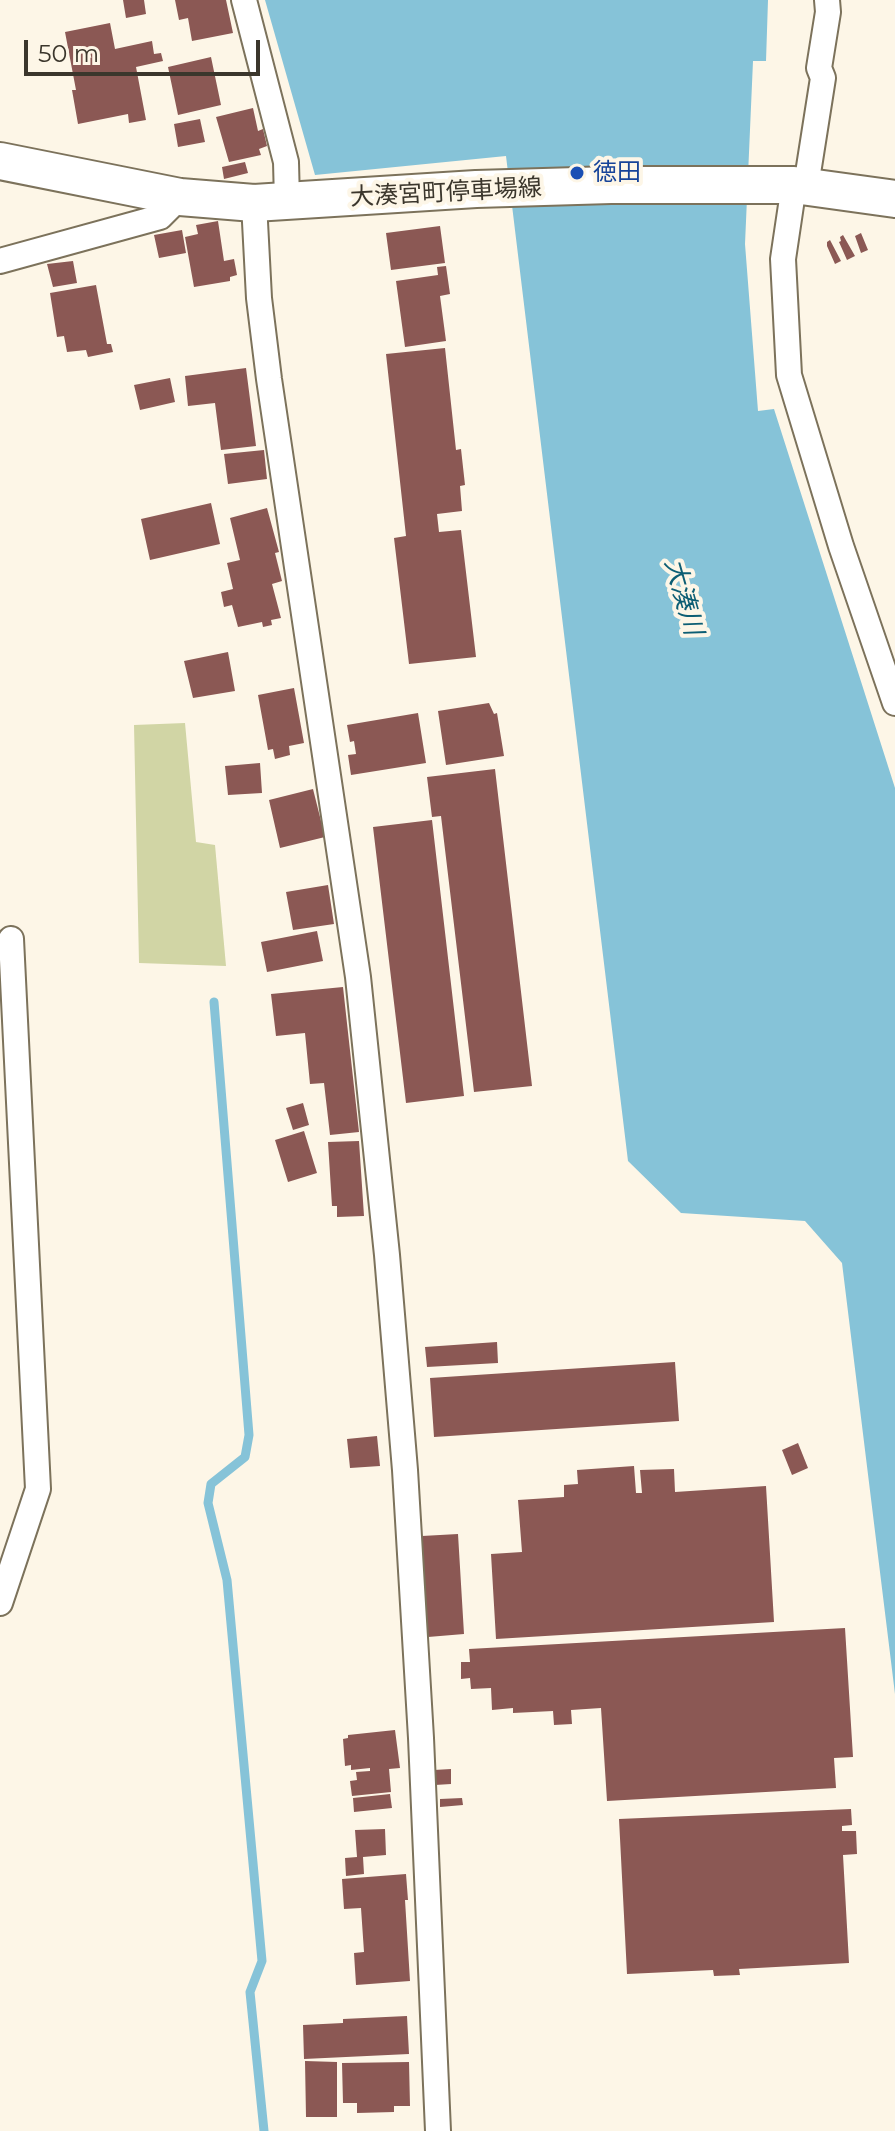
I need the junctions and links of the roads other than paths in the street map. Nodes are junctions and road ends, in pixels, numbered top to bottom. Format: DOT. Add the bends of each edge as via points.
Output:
graph roads {
  1 [pos="244,0"];
  2 [pos="827,0"];
  3 [pos="0,161"];
  4 [pos="796,185"];
  5 [pos="180,197"];
  6 [pos="895,199"];
  7 [pos="270,202"];
  8 [pos="0,261"];
  9 [pos="895,703"];
  10 [pos="11,939"];
  11 [pos="0,1603"];
  12 [pos="438,2131"];
  1 -- 7 [label="street" via="286,162"];
  2 -- 4 [label="street" via="819,68 823,78"];
  3 -- 5 [label="main road, 大湊宮町停車場線"];
  4 -- 6 [label="main road, 大湊宮町停車場線"];
  4 -- 7 [label="main road, 大湊宮町停車場線" via="476,189"];
  4 -- 9 [label="street" via="783,259 789,375"];
  5 -- 7 [label="main road, 大湊宮町停車場線"];
  5 -- 8 [label="street" via="160,217"];
  7 -- 12 [label="street" via="259,298 358,977 387,1255 419,1706"];
  10 -- 11 [label="street" via="38,1489"];
}
